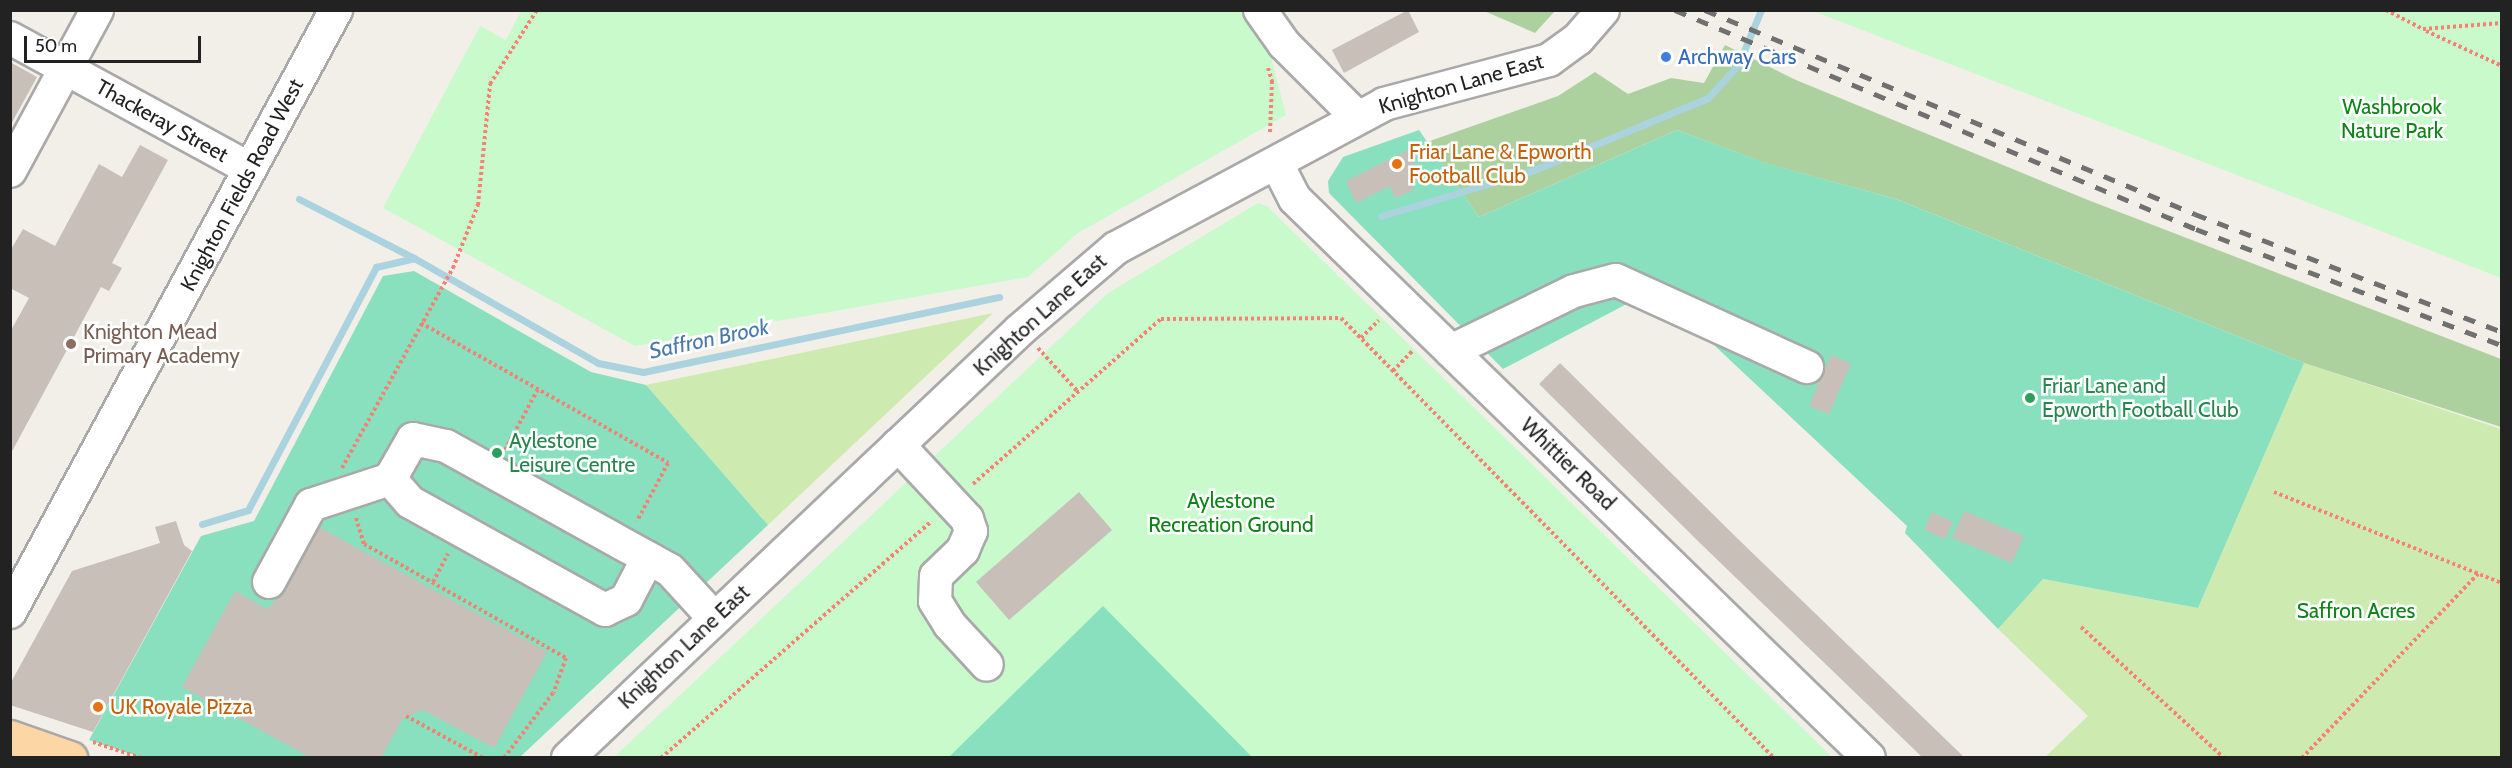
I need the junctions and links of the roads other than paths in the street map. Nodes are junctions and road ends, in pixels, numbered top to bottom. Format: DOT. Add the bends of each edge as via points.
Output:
graph roads {
  1 [pos="97,10"];
  2 [pos="336,10"];
  3 [pos="1260,10"];
  4 [pos="1600,11"];
  5 [pos="10,38"];
  6 [pos="66,68"];
  7 [pos="1356,116"];
  8 [pos="1277,164"];
  9 [pos="250,169"];
  10 [pos="10,171"];
  11 [pos="1451,351"];
  12 [pos="1807,367"];
  13 [pos="898,445"];
  14 [pos="390,479"];
  15 [pos="636,551"];
  16 [pos="269,582"];
  17 [pos="10,612"];
  18 [pos="714,618"];
  19 [pos="987,664"];
  20 [pos="10,736"];
  21 [pos="70,758"];
  22 [pos="567,758"];
  23 [pos="1869,758"];
  1 -- 6 [label="street"];
  2 -- 9 [label="street, Knighton Fields Road West"];
  3 -- 7 [label="street" via="1284,44"];
  4 -- 7 [label="street, Knighton Lane East" via="1578,39 1550,60 1384,104"];
  5 -- 6 [label="street, Thackeray Street"];
  6 -- 9 [label="street, Thackeray Street"];
  6 -- 10 [label="street"];
  7 -- 8 [label="street, Knighton Lane East"];
  8 -- 11 [label="street, Whittier Road" via="1295,199"];
  8 -- 13 [label="street, Knighton Lane East" via="1150,227 1084,272"];
  9 -- 17 [label="street, Knighton Fields Road West"];
  11 -- 12 [label="street" via="1574,291 1616,280"];
  11 -- 23 [label="street, Whittier Road"];
  13 -- 18 [label="street, Knighton Lane East"];
  13 -- 19 [label="street" via="967,519 970,531 963,550 936,576 935,601 950,625"];
  14 -- 15 [label="street" via="413,439 446,446"];
  14 -- 15 [label="street" via="410,502 605,610 613,610 626,600"];
  14 -- 16 [label="street" via="311,505"];
  15 -- 18 [label="street" via="670,570"];
  18 -- 22 [label="street, Knighton Lane East"];
  20 -- 21 [label="main road"];
}
